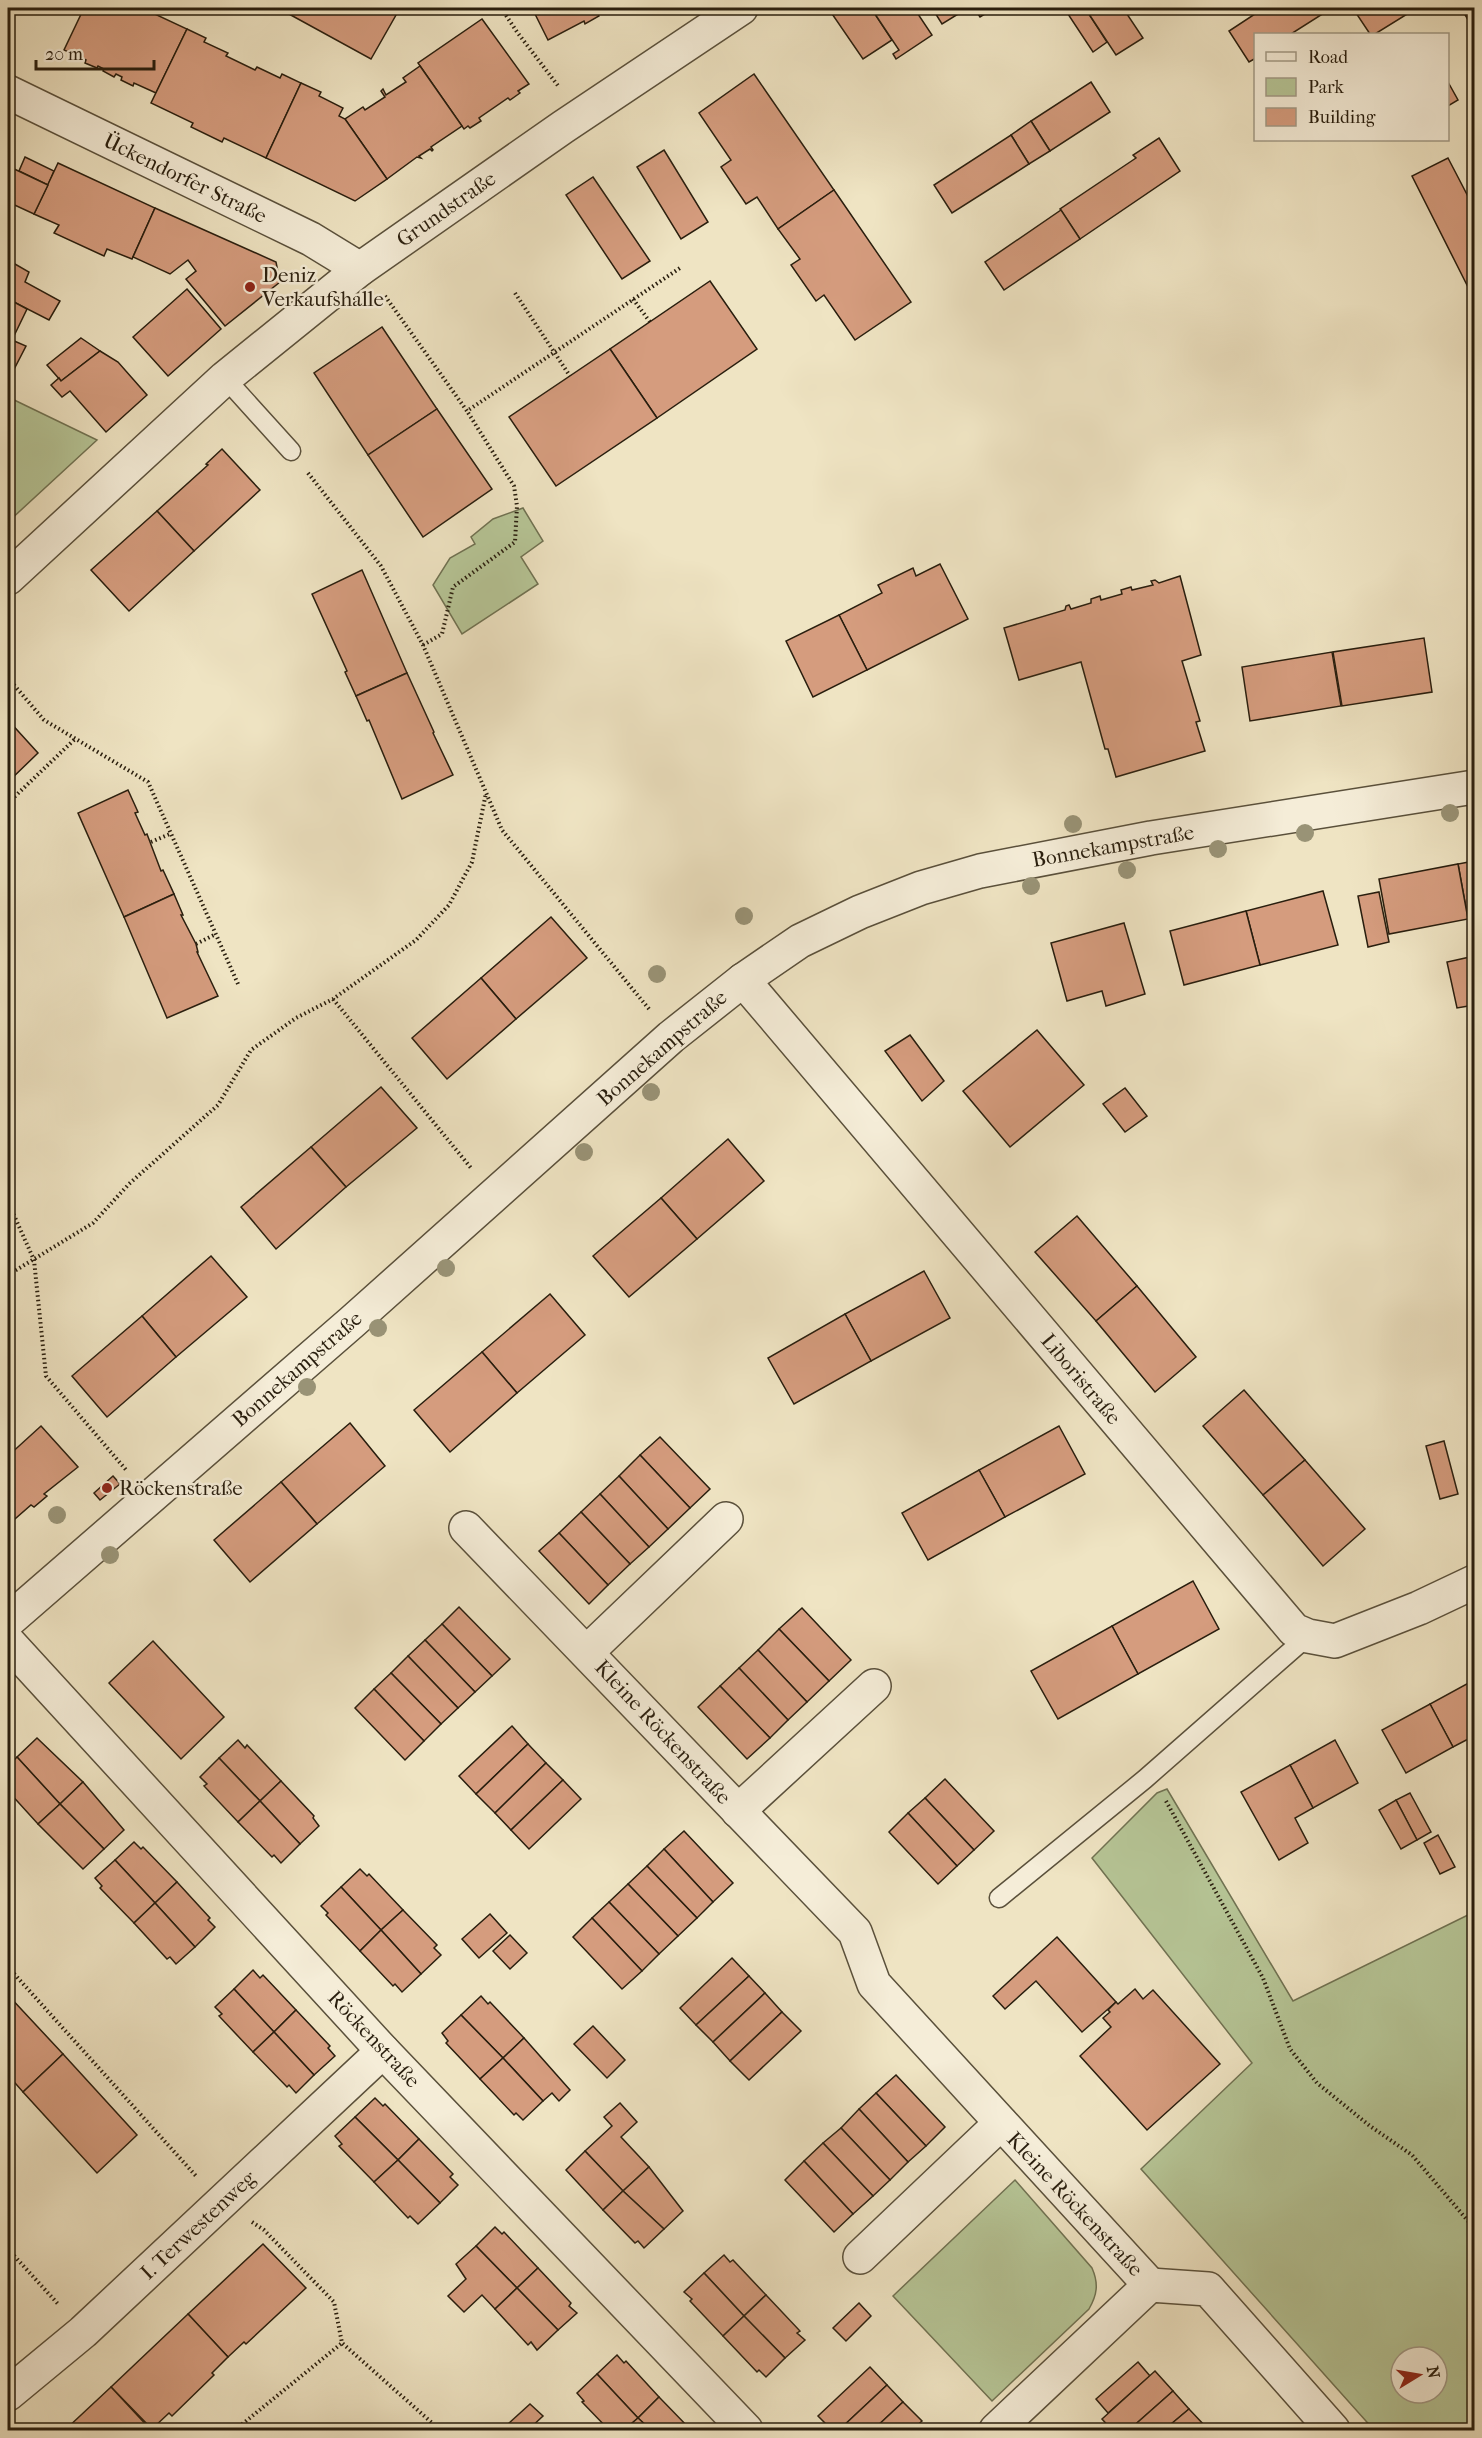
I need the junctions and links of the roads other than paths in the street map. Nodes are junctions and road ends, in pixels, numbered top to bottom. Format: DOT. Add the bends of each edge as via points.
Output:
graph roads {
  1 [pos="741,8"];
  2 [pos="8,92"];
  3 [pos="362,267"];
  4 [pos="225,378"];
  5 [pos="291,451"];
  6 [pos="8,578"];
  7 [pos="1474,787"];
  8 [pos="743,980"];
  9 [pos="726,1519"];
  10 [pos="466,1528"];
  11 [pos="1474,1582"];
  12 [pos="8,1621"];
  13 [pos="1308,1636"];
  14 [pos="8,1642"];
  15 [pos="587,1652"];
  16 [pos="874,1686"];
  17 [pos="738,1811"];
  18 [pos="999,1898"];
  19 [pos="383,2050"];
  20 [pos="1001,2123"];
  21 [pos="860,2257"];
  22 [pos="1150,2285"];
  23 [pos="8,2394"];
  24 [pos="746,2430"];
  25 [pos="996,2430"];
  26 [pos="1333,2430"];
  1 -- 3 [label="street, Grundstraße"];
  2 -- 3 [label="street, Ückendorfer Straße"];
  3 -- 4 [label="street, Grundstraße"];
  4 -- 5 [label="lane"];
  4 -- 6 [label="street, Grundstraße"];
  7 -- 8 [label="street, Bonnekampstraße" via="1151,838 980,871 860,912 801,941"];
  8 -- 12 [label="street, Bonnekampstraße" via="671,1036"];
  8 -- 13 [label="street, Liboristraße" via="1294,1630"];
  9 -- 15 [label="street, Kleine Röckenstraße"];
  10 -- 15 [label="street, Kleine Röckenstraße"];
  11 -- 13 [label="street, Liboristraße" via="1335,1641"];
  13 -- 18 [label="lane" via="1151,1774"];
  14 -- 19 [label="street, Röckenstraße"];
  15 -- 17 [label="street, Kleine Röckenstraße"];
  16 -- 17 [label="street, Kleine Röckenstraße"];
  17 -- 20 [label="street, Kleine Röckenstraße" via="855,1932 874,1984"];
  19 -- 23 [label="street, I. Terwestenweg" via="84,2332"];
  19 -- 24 [label="street, Röckenstraße"];
  20 -- 21 [label="street, Kleine Röckenstraße"];
  20 -- 22 [label="street, Kleine Röckenstraße"];
  22 -- 25 [label="street, Kleine Röckenstraße"];
  22 -- 26 [label="street, Kleine Röckenstraße" via="1208,2289"];
}
